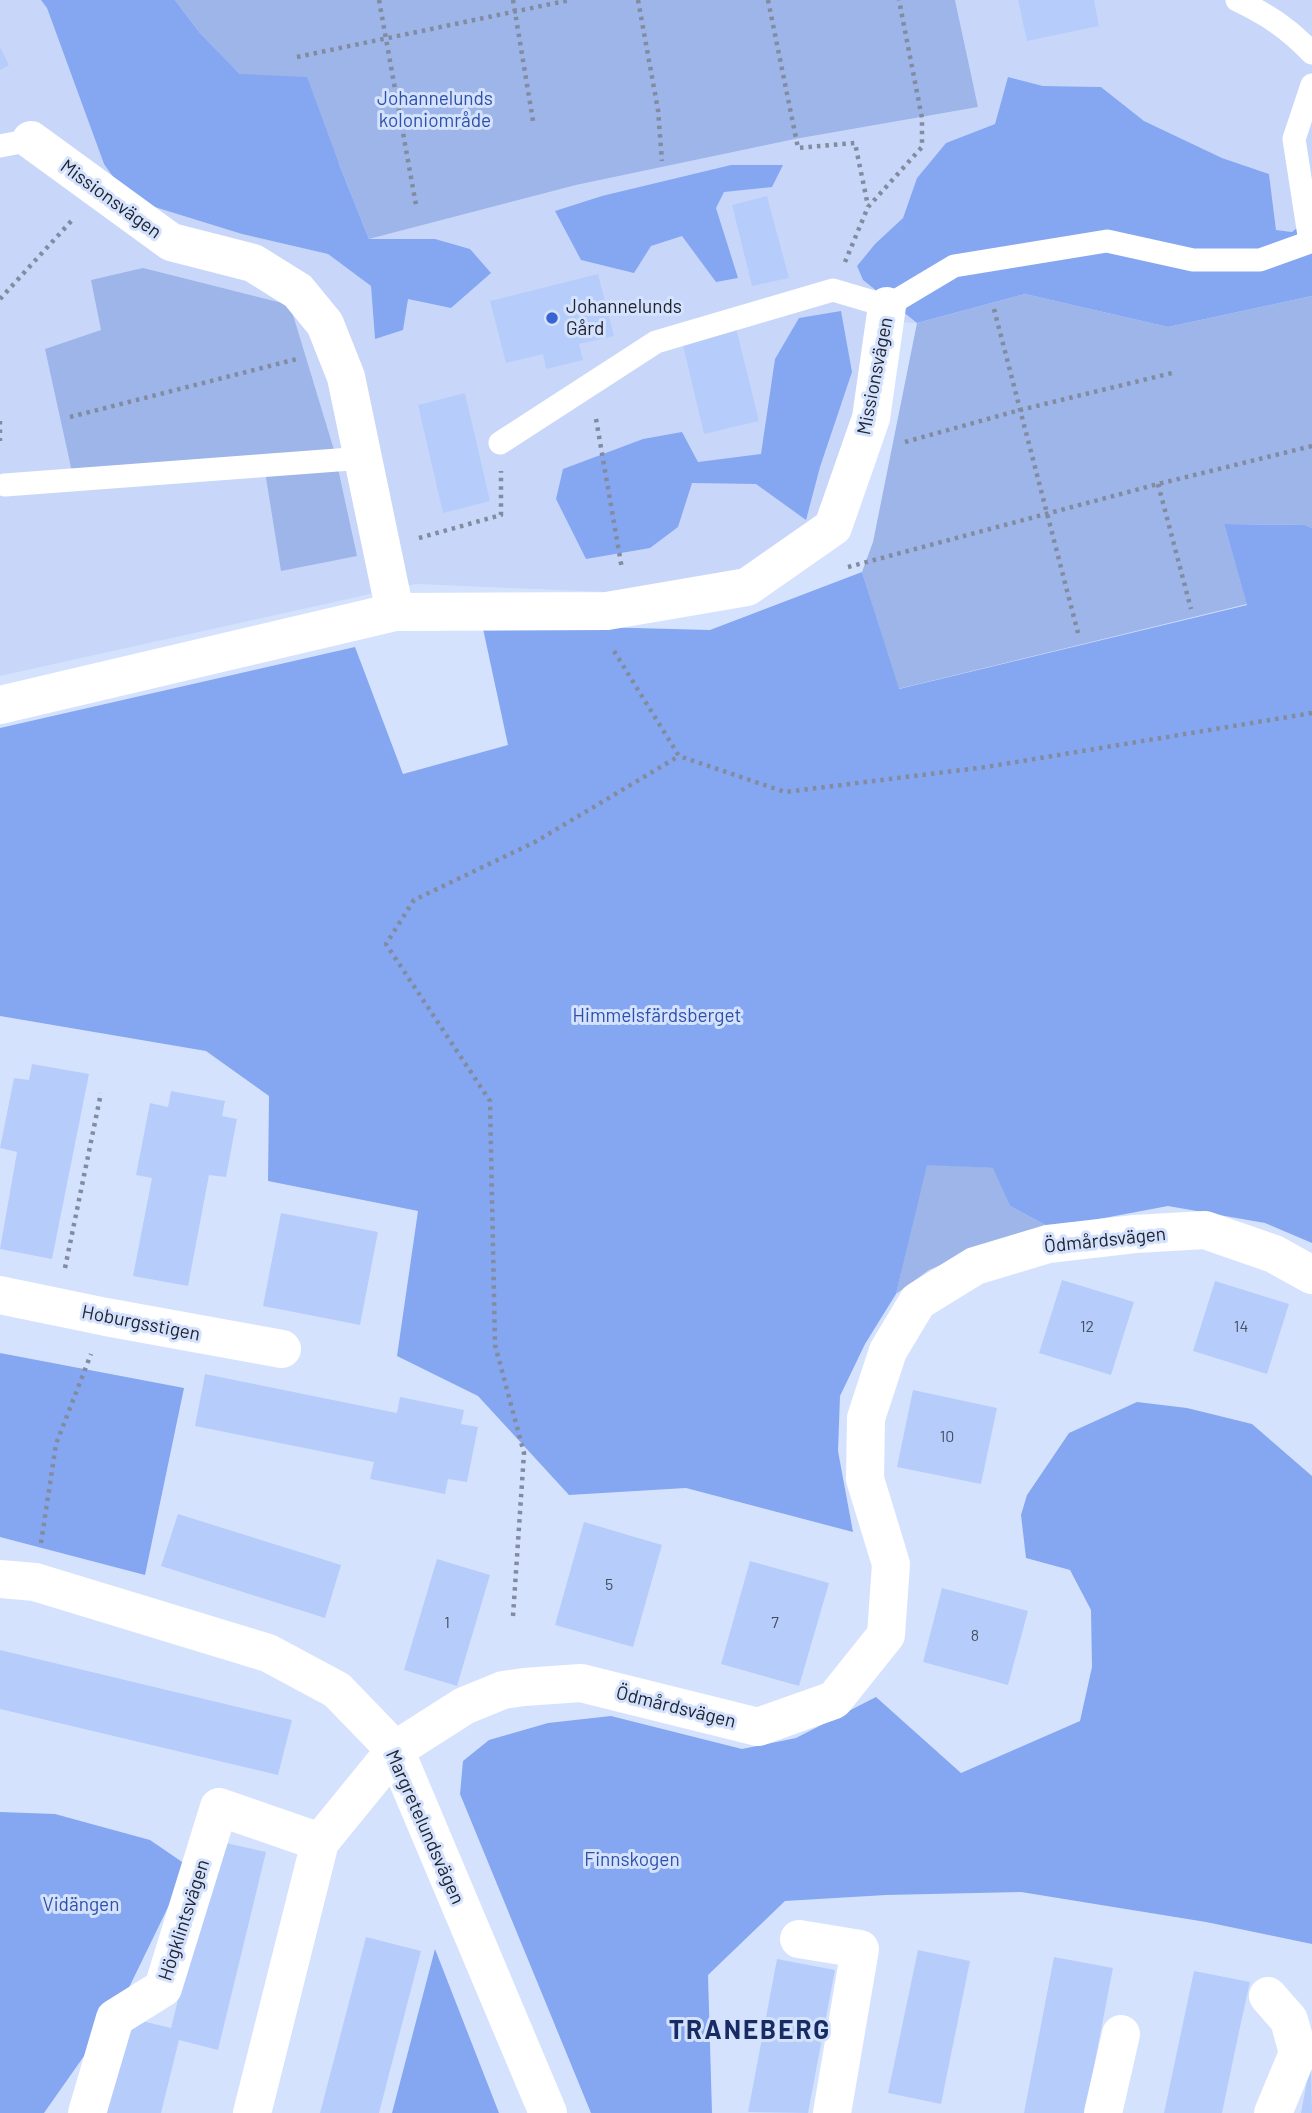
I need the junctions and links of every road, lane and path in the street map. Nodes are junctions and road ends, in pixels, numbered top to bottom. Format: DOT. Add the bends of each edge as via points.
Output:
graph roads {
  1 [pos="379,0"];
  2 [pos="513,0"];
  3 [pos="569,0"];
  4 [pos="638,0"];
  5 [pos="768,0"];
  6 [pos="899,0"];
  7 [pos="1237,0"];
  8 [pos="515,11"];
  9 [pos="386,38"];
  10 [pos="1312,53"];
  11 [pos="298,57"];
  12 [pos="1312,85"];
  13 [pos="533,121"];
  14 [pos="15,143"];
  15 [pos="662,161"];
  16 [pos="98,191"];
  17 [pos="416,205"];
  18 [pos="868,207"];
  19 [pos="833,290"];
  20 [pos="0,299"];
  21 [pos="887,306"];
  22 [pos="994,309"];
  23 [pos="335,350"];
  24 [pos="1172,373"];
  25 [pos="590,385"];
  26 [pos="1020,410"];
  27 [pos="70,417"];
  28 [pos="0,421"];
  29 [pos="0,441"];
  30 [pos="904,442"];
  31 [pos="500,443"];
  32 [pos="1312,446"];
  33 [pos="364,458"];
  34 [pos="1158,484"];
  35 [pos="5,485"];
  36 [pos="1048,514"];
  37 [pos="382,548"];
  38 [pos="840,569"];
  39 [pos="618,609"];
  40 [pos="1191,609"];
  41 [pos="395,612"];
  42 [pos="1078,633"];
  43 [pos="0,705"];
  44 [pos="1312,713"];
  45 [pos="678,756"];
  46 [pos="101,1093"];
  47 [pos="1312,1275"];
  48 [pos="0,1295"];
  49 [pos="57,1307"];
  50 [pos="106,1317"];
  51 [pos="282,1349"];
  52 [pos="17,1581"];
  53 [pos="513,1616"];
  54 [pos="395,1750"];
  55 [pos="320,1842"];
  56 [pos="799,1938"];
  57 [pos="1268,1996"];
  58 [pos="1121,2034"];
  59 [pos="87,2113"];
  60 [pos="252,2113"];
  61 [pos="548,2113"];
  62 [pos="832,2113"];
  63 [pos="1103,2113"];
  64 [pos="1273,2113"];
  1 -- 9 [label="path"];
  2 -- 8 [label="path"];
  3 -- 8 [label="path"];
  4 -- 15 [label="path" via="659,110"];
  5 -- 18 [label="path" via="798,148 855,143"];
  6 -- 18 [label="path" via="922,118 922,147"];
  7 -- 10 [label="lane" via="1268,15"];
  8 -- 9 [label="path"];
  8 -- 13 [label="path"];
  9 -- 11 [label="path"];
  9 -- 17 [label="path"];
  12 -- 21 [label="lane, Missionsvägen" via="1294,139 1310,242 1260,260 1193,260 1107,241 954,266"];
  14 -- 16 [label="street, Missionsvägen"];
  16 -- 20 [label="path"];
  16 -- 23 [label="street, Missionsvägen" via="171,242 253,263 298,292 325,324"];
  18 -- 19 [label="path"];
  19 -- 21 [label="lane"];
  19 -- 25 [label="lane" via="656,342"];
  21 -- 39 [label="street, Missionsvägen" via="871,418 833,527 747,587"];
  22 -- 26 [label="path"];
  23 -- 27 [label="path"];
  23 -- 33 [label="street, Missionsvägen" via="346,377"];
  24 -- 26 [label="path"];
  25 -- 31 [label="lane"];
  25 -- 39 [label="path"];
  26 -- 30 [label="path"];
  26 -- 36 [label="path"];
  28 -- 29 [label="path"];
  31 -- 37 [label="path" via="501,514"];
  32 -- 34 [label="path"];
  33 -- 35 [label="lane"];
  33 -- 37 [label="street, Missionsvägen"];
  34 -- 36 [label="path"];
  34 -- 40 [label="path"];
  36 -- 38 [label="path"];
  36 -- 42 [label="path"];
  37 -- 41 [label="street, Missionsvägen"];
  39 -- 41 [label="street, Missionsvägen"];
  39 -- 45 [label="path" via="611,645"];
  41 -- 43 [label="street, Missionsvägen"];
  44 -- 45 [label="path" via="986,767 785,792"];
  45 -- 53 [label="path" via="535,842 414,900 386,944 490,1101 495,1345 524,1453"];
  46 -- 49 [label="path"];
  47 -- 54 [label="street, Ödmårdsvägen" via="1274,1254 1205,1230 1048,1244 975,1266 918,1301 883,1364 866,1418 865,1479 891,1564 886,1634 834,1700 758,1727 581,1683 524,1687 464,1706"];
  48 -- 49 [label="street, Hoburgsstigen"];
  49 -- 50 [label="street, Hoburgsstigen"];
  50 -- 51 [label="street, Hoburgsstigen"];
  50 -- 52 [label="path" via="55,1444"];
  52 -- 54 [label="street, Margretelundsvägen" via="268,1653 337,1690"];
  54 -- 55 [label="street"];
  54 -- 61 [label="street, Margretelundsvägen"];
  55 -- 59 [label="street, Högklintsvägen" via="219,1807 163,1988 115,2018"];
  55 -- 60 [label="street"];
  56 -- 62 [label="street" via="860,1949"];
  57 -- 64 [label="street" via="1289,2020 1298,2053"];
  58 -- 63 [label="street"];
}
